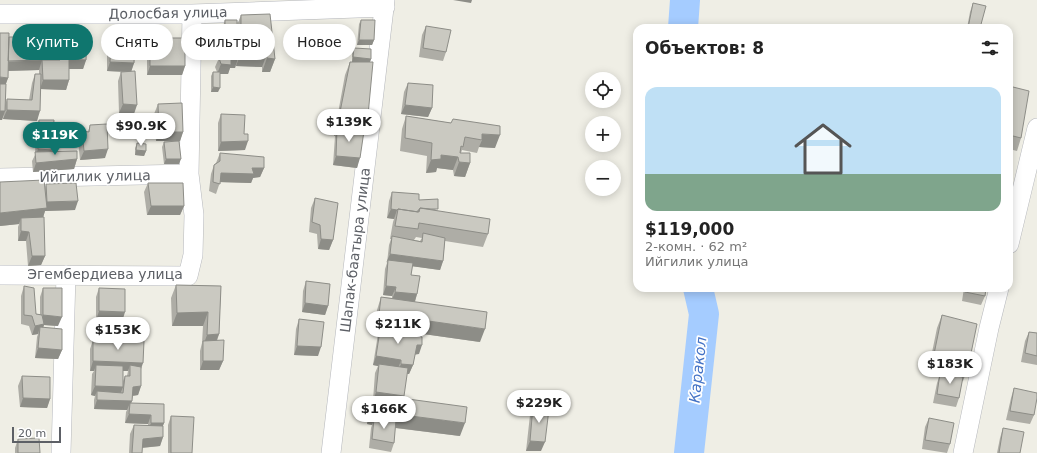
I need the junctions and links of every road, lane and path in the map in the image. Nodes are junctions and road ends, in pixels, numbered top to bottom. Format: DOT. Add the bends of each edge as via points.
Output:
graph roads {
  1 [pos="385,3"];
  2 [pos="0,14"];
  3 [pos="192,14"];
  4 [pos="1037,128"];
  5 [pos="190,174"];
  6 [pos="0,178"];
  7 [pos="1013,227"];
  8 [pos="0,275"];
  9 [pos="66,275"];
  10 [pos="997,292"];
  11 [pos="61,453"];
  12 [pos="331,453"];
  13 [pos="963,453"];
  1 -- 3 [label="street, Долосбая улица"];
  1 -- 12 [label="street, Шапак-баатыра улица"];
  2 -- 3 [label="street, Долосбая улица"];
  3 -- 5 [label="street, Эгембердиева улица"];
  4 -- 7 [label="street"];
  5 -- 6 [label="street, Ийгилик улица"];
  5 -- 9 [label="street, Эгембердиева улица" via="194,215 193,255 188,276"];
  8 -- 9 [label="street, Эгембердиева улица"];
  9 -- 11 [label="street"];
  10 -- 13 [label="street"];
}
